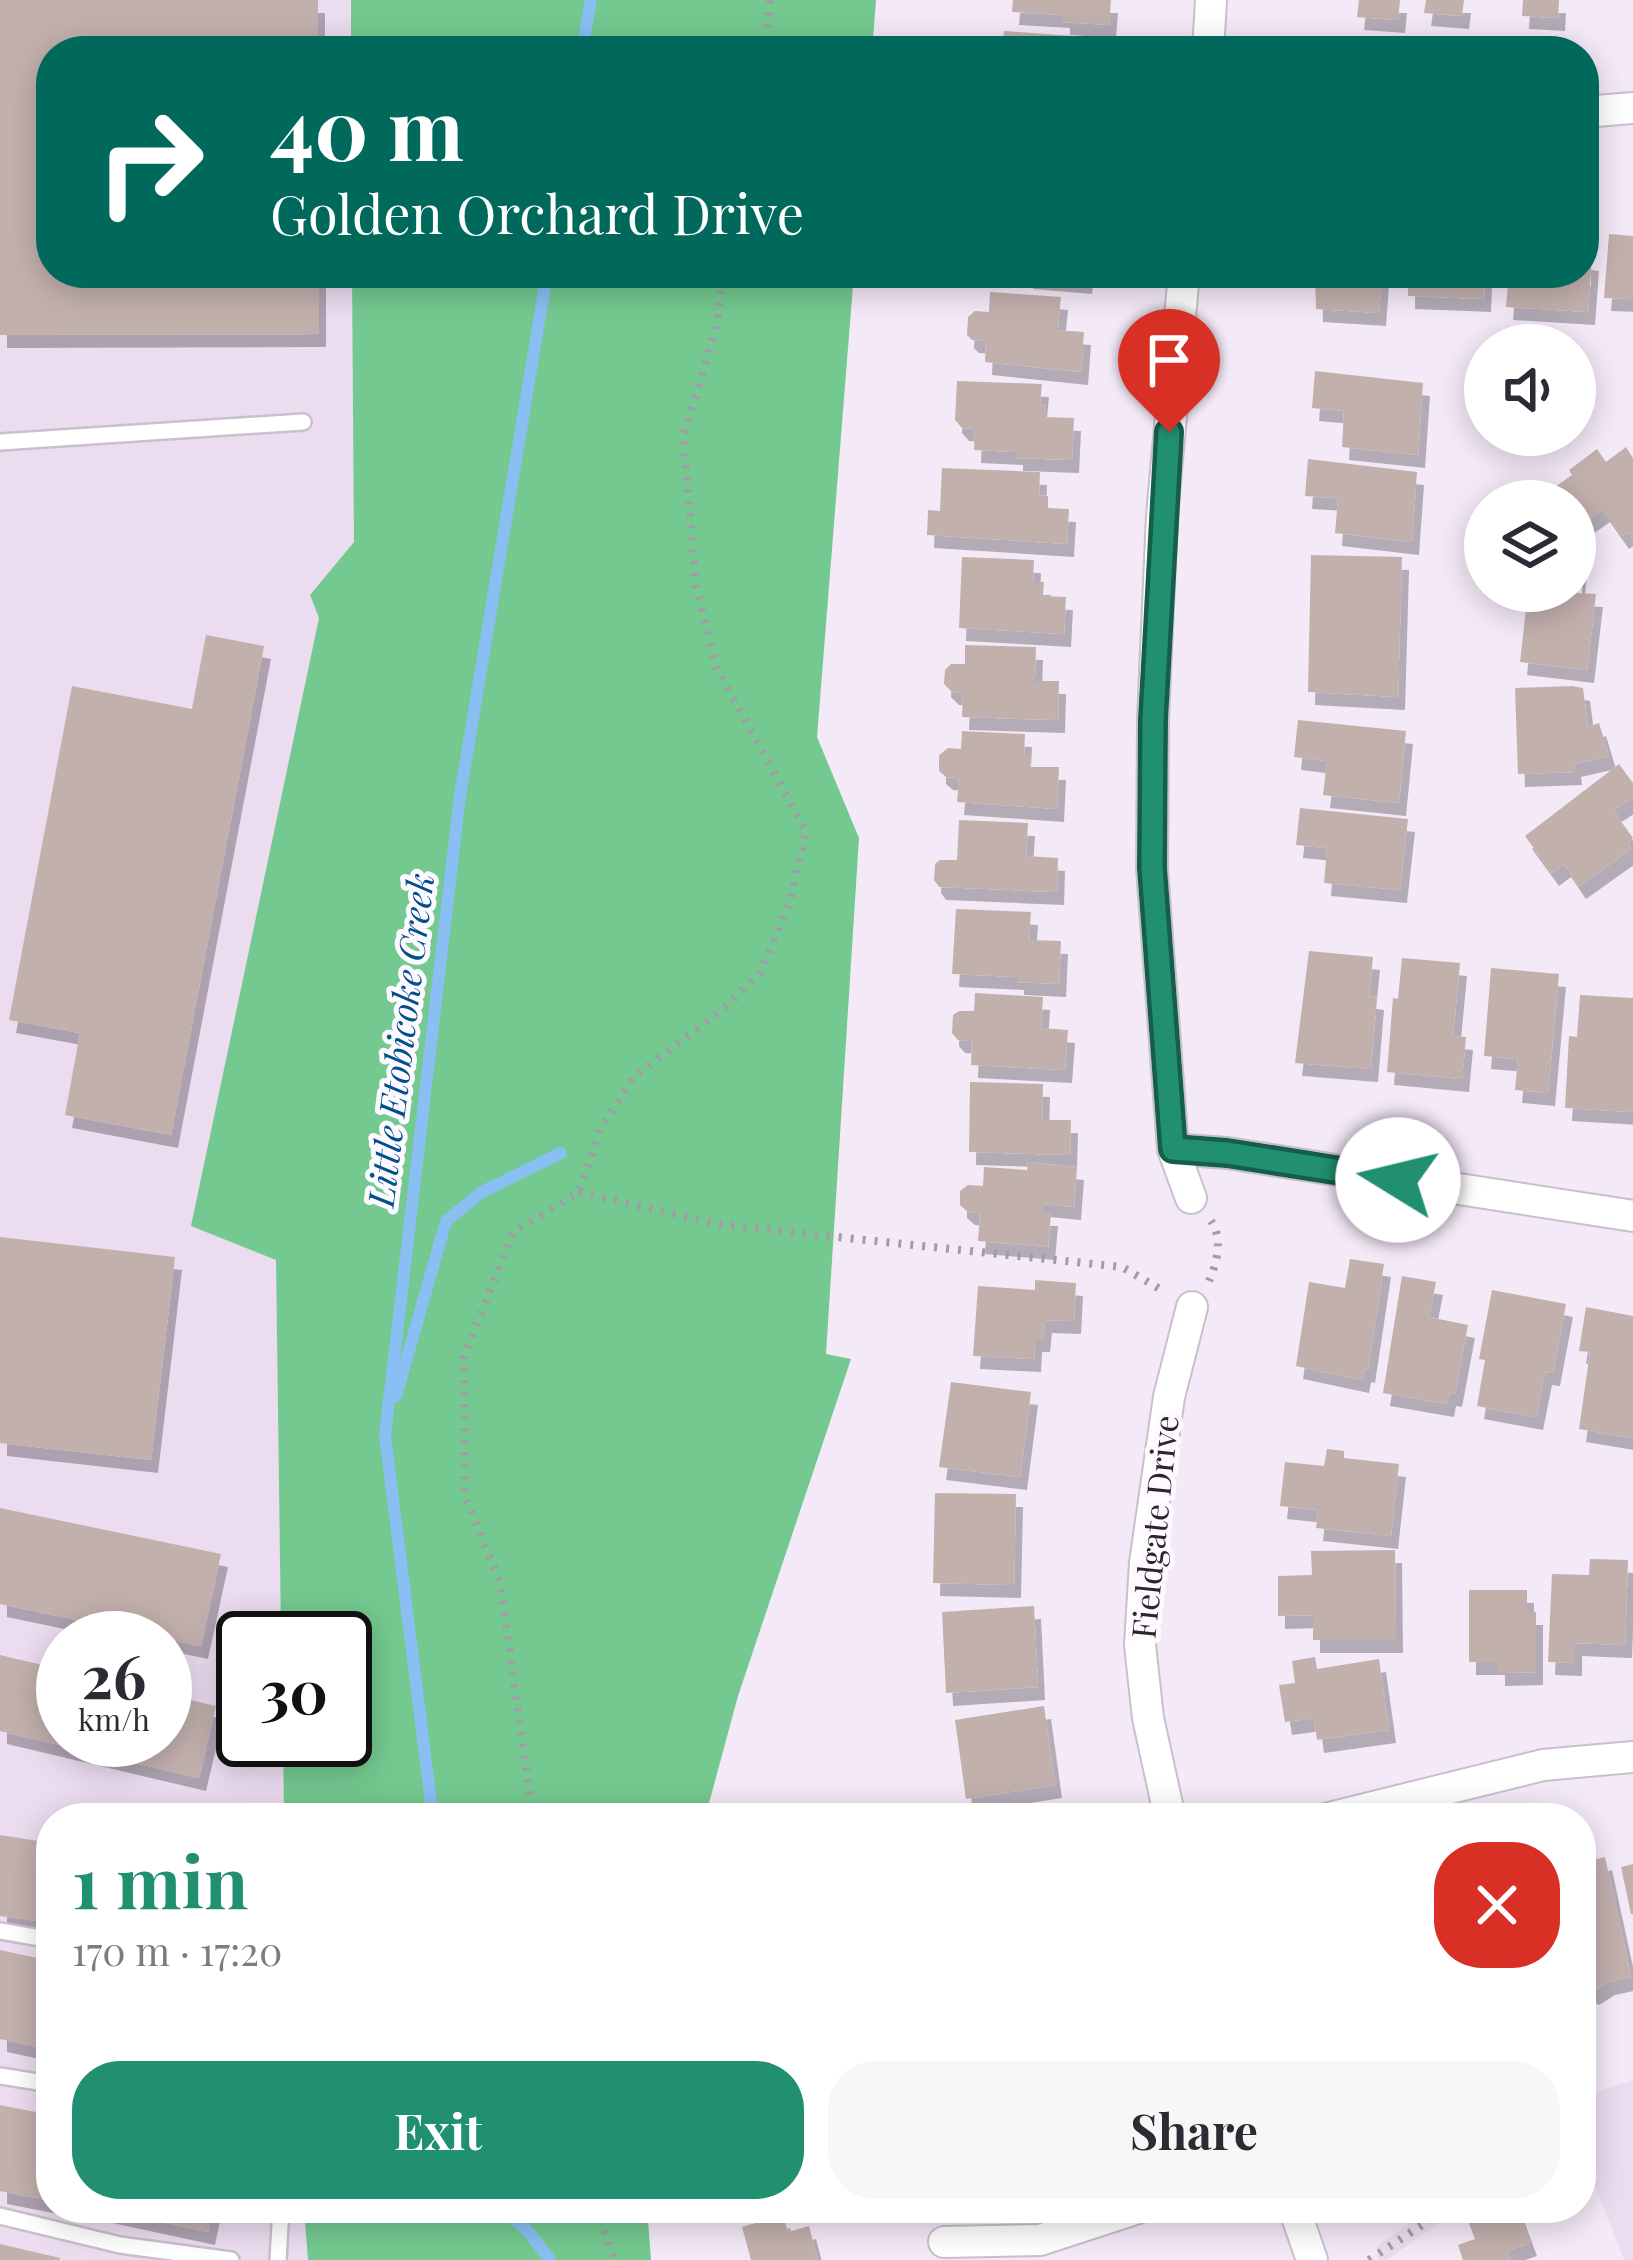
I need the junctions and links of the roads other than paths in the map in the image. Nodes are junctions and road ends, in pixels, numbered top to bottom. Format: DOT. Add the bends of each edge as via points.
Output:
graph roads {
  1 [pos="1211,0"];
  2 [pos="1209,36"];
  3 [pos="1633,108"];
  4 [pos="1599,111"];
  5 [pos="1183,288"];
  6 [pos="303,422"];
  7 [pos="0,442"];
  8 [pos="1173,1149"];
  9 [pos="1191,1198"];
  10 [pos="1633,1216"];
  11 [pos="1192,1307"];
  12 [pos="1633,1757"];
  13 [pos="1167,1803"];
  14 [pos="1390,1803"];
  15 [pos="0,1931"];
  16 [pos="36,1937"];
  17 [pos="0,2076"];
  18 [pos="36,2082"];
  19 [pos="0,2216"];
  20 [pos="280,2223"];
  21 [pos="1092,2223"];
  22 [pos="1299,2223"];
  23 [pos="944,2242"];
  24 [pos="231,2260"];
  25 [pos="278,2260"];
  26 [pos="1312,2260"];
  1 -- 2 [label="street"];
  3 -- 4 [label="street"];
  5 -- 8 [label="street" via="1152,741 1152,868"];
  6 -- 7 [label="lane"];
  8 -- 9 [label="street"];
  8 -- 10 [label="street"];
  11 -- 13 [label="street, Fieldgate Drive" via="1169,1397 1144,1563 1140,1645"];
  12 -- 14 [label="street" via="1543,1765"];
  15 -- 16 [label="lane"];
  17 -- 18 [label="lane"];
  19 -- 24 [label="lane" via="120,2246"];
  20 -- 25 [label="lane"];
  21 -- 23 [label="street" via="1040,2240"];
  22 -- 26 [label="street"];
}
